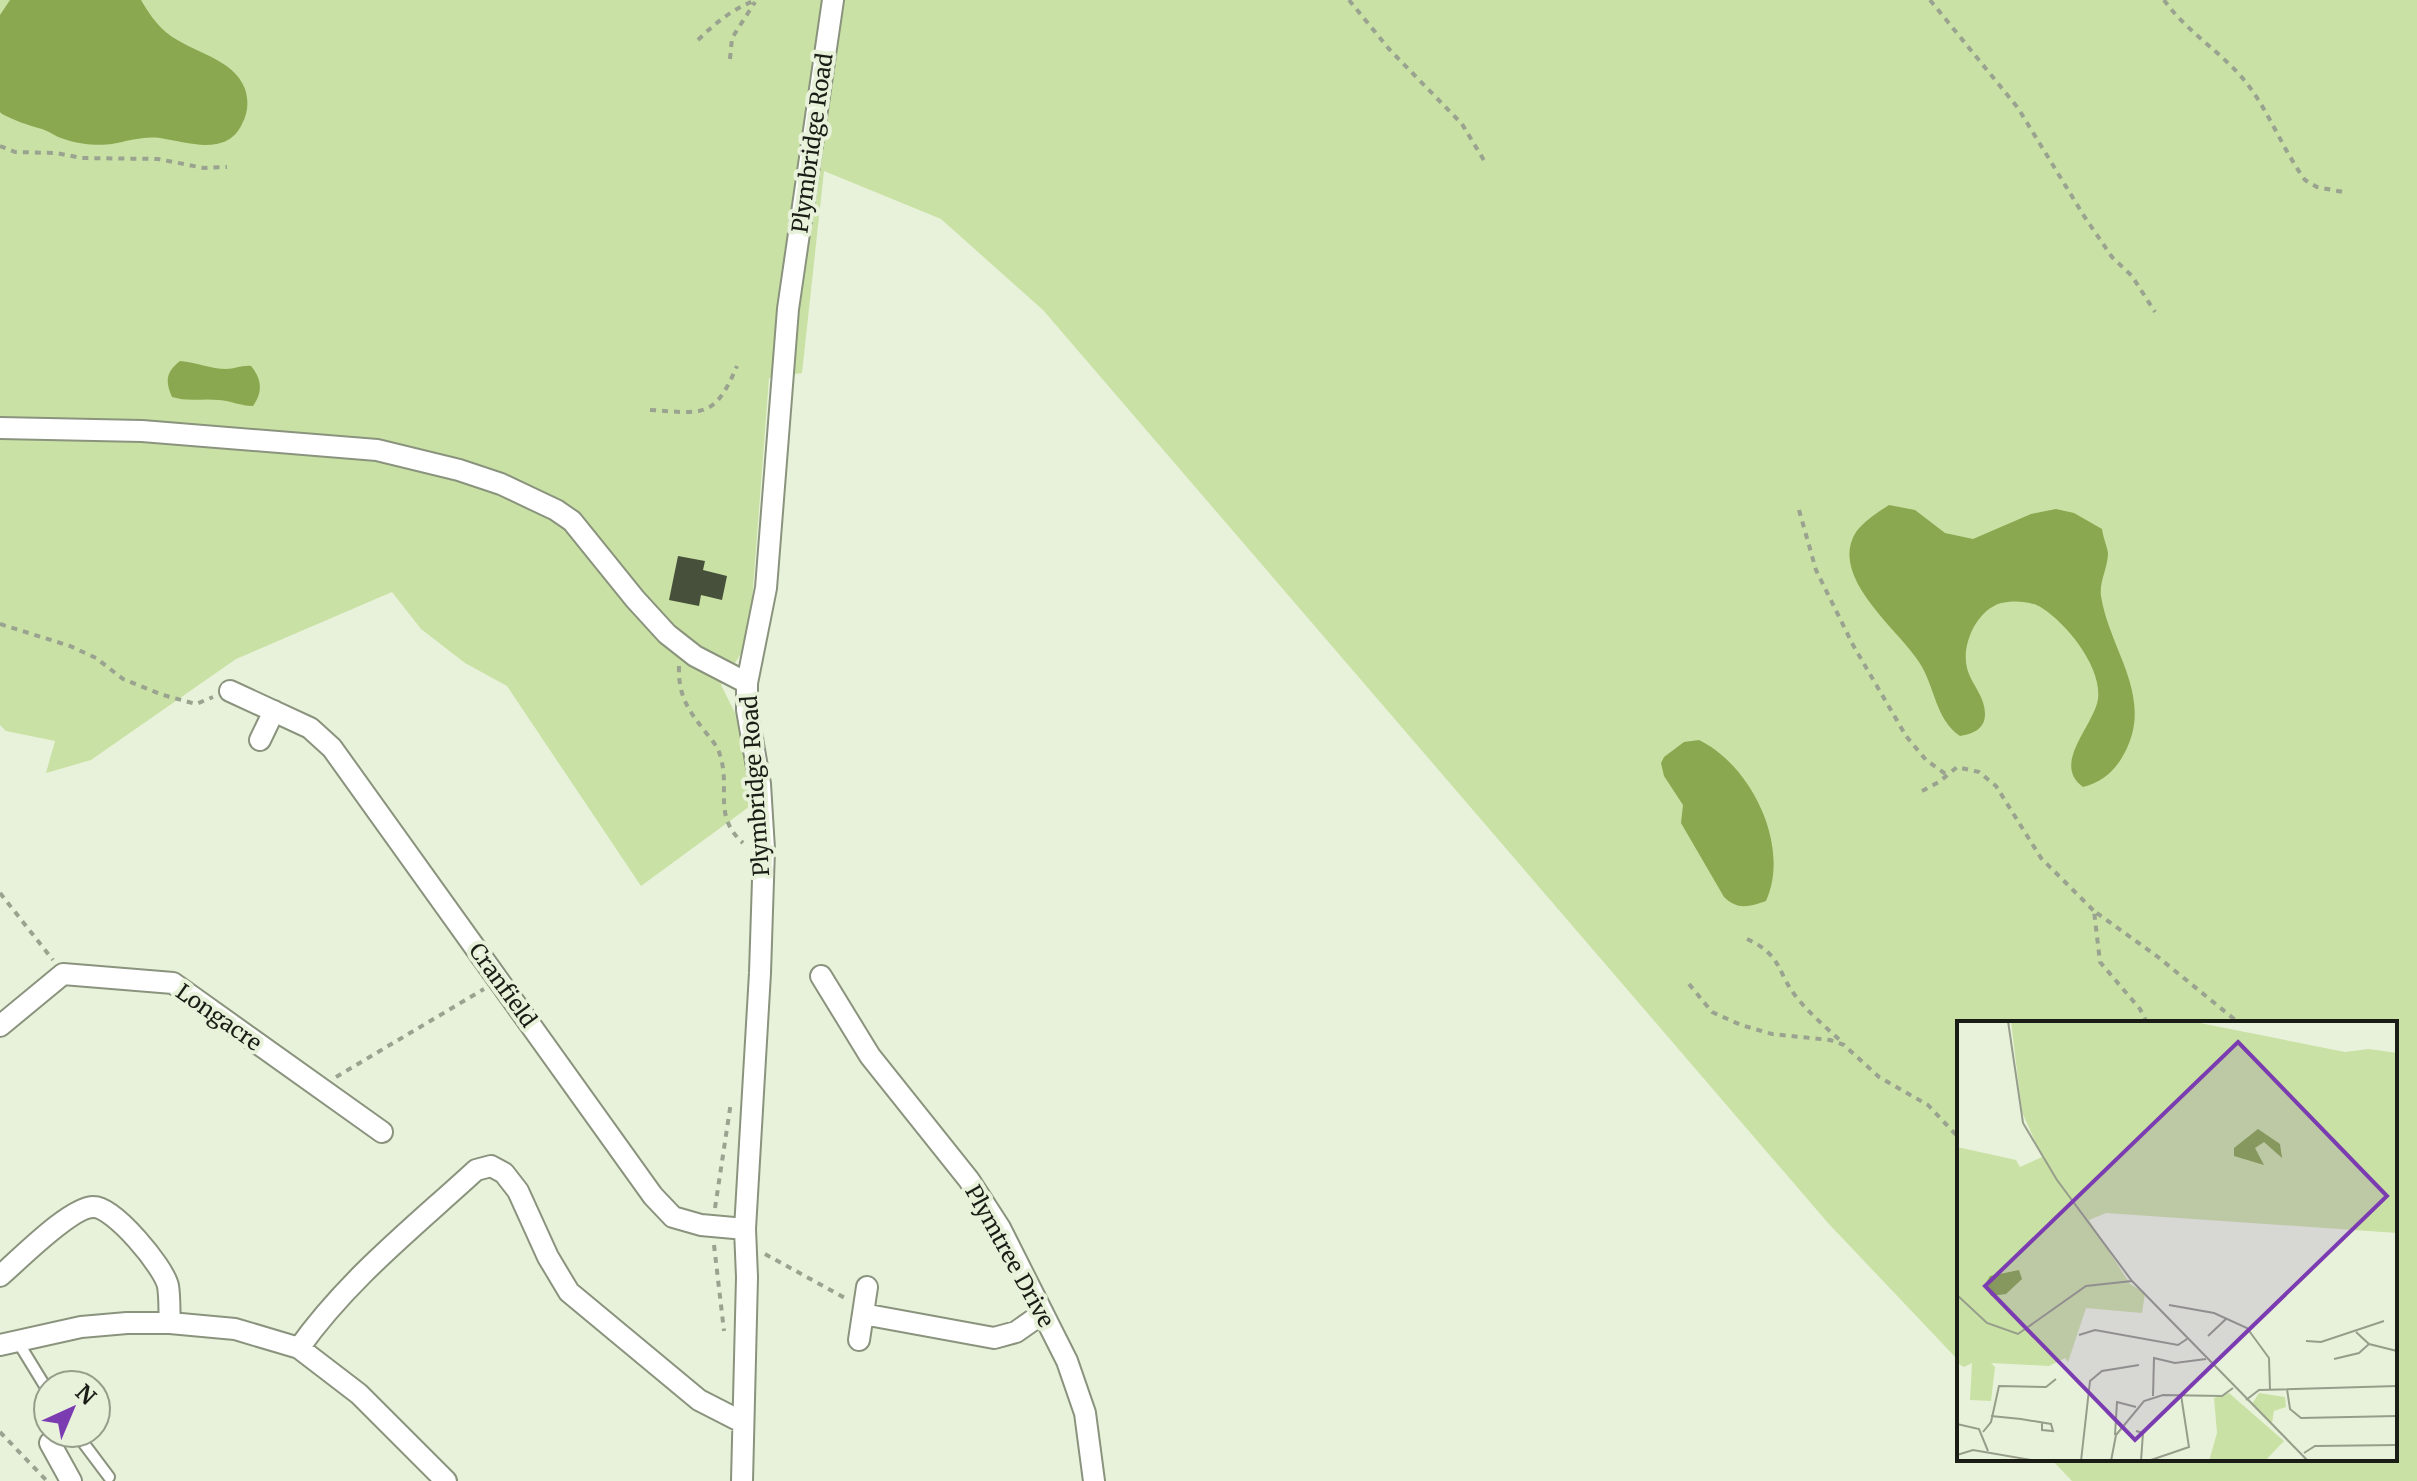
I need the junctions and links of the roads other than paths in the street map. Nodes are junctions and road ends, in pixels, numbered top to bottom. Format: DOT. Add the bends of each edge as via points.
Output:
graph roads {
  1 [pos="833,0"];
  2 [pos="0,428"];
  3 [pos="747,683"];
  4 [pos="230,691"];
  5 [pos="274,711"];
  6 [pos="260,740"];
  7 [pos="821,976"];
  8 [pos="0,1026"];
  9 [pos="382,1132"];
  10 [pos="745,1236"];
  11 [pos="0,1276"];
  12 [pos="867,1287"];
  13 [pos="1043,1313"];
  14 [pos="863,1314"];
  15 [pos="170,1323"];
  16 [pos="859,1340"];
  17 [pos="9,1344"];
  18 [pos="299,1348"];
  19 [pos="32,1372"];
  20 [pos="742,1422"];
  21 [pos="53,1449"];
  22 [pos="88,1449"];
  23 [pos="109,1477"];
  24 [pos="444,1480"];
  25 [pos="71,1481"];
  26 [pos="742,1481"];
  27 [pos="1094,1481"];
  1 -- 3 [label="street, Plymbridge Road" via="788,309 766,588"];
  2 -- 3 [label="street" via="142,431 377,450 501,484 572,521 667,634 695,656"];
  3 -- 10 [label="street, Plymbridge Road" via="764,849"];
  4 -- 5 [label="street, Cranfield"];
  5 -- 6 [label="street"];
  5 -- 10 [label="street, Cranfield" via="310,728 332,748 653,1196 673,1217"];
  7 -- 13 [label="street, Plymtree Drive" via="870,1056 969,1180"];
  8 -- 9 [label="street, Longacre" via="63,974 173,983"];
  10 -- 20 [label="street, Plymbridge Road"];
  11 -- 15 [label="street" via="62,1222 94,1207 110,1213 151,1257 167,1284"];
  12 -- 14 [label="street"];
  13 -- 14 [label="street" via="1016,1332 994,1338"];
  13 -- 27 [label="street, Plymtree Drive" via="1085,1413"];
  14 -- 16 [label="street"];
  15 -- 17 [label="street" via="81,1327"];
  15 -- 18 [label="street" via="235,1329"];
  17 -- 19 [label="lane"];
  18 -- 20 [label="street" via="378,1257 476,1170 491,1166 518,1191 569,1292 699,1400"];
  18 -- 24 [label="street" via="359,1394"];
  20 -- 26 [label="street, Plymbridge Road"];
  21 -- 25 [label="street"];
  22 -- 23 [label="lane"];
}
